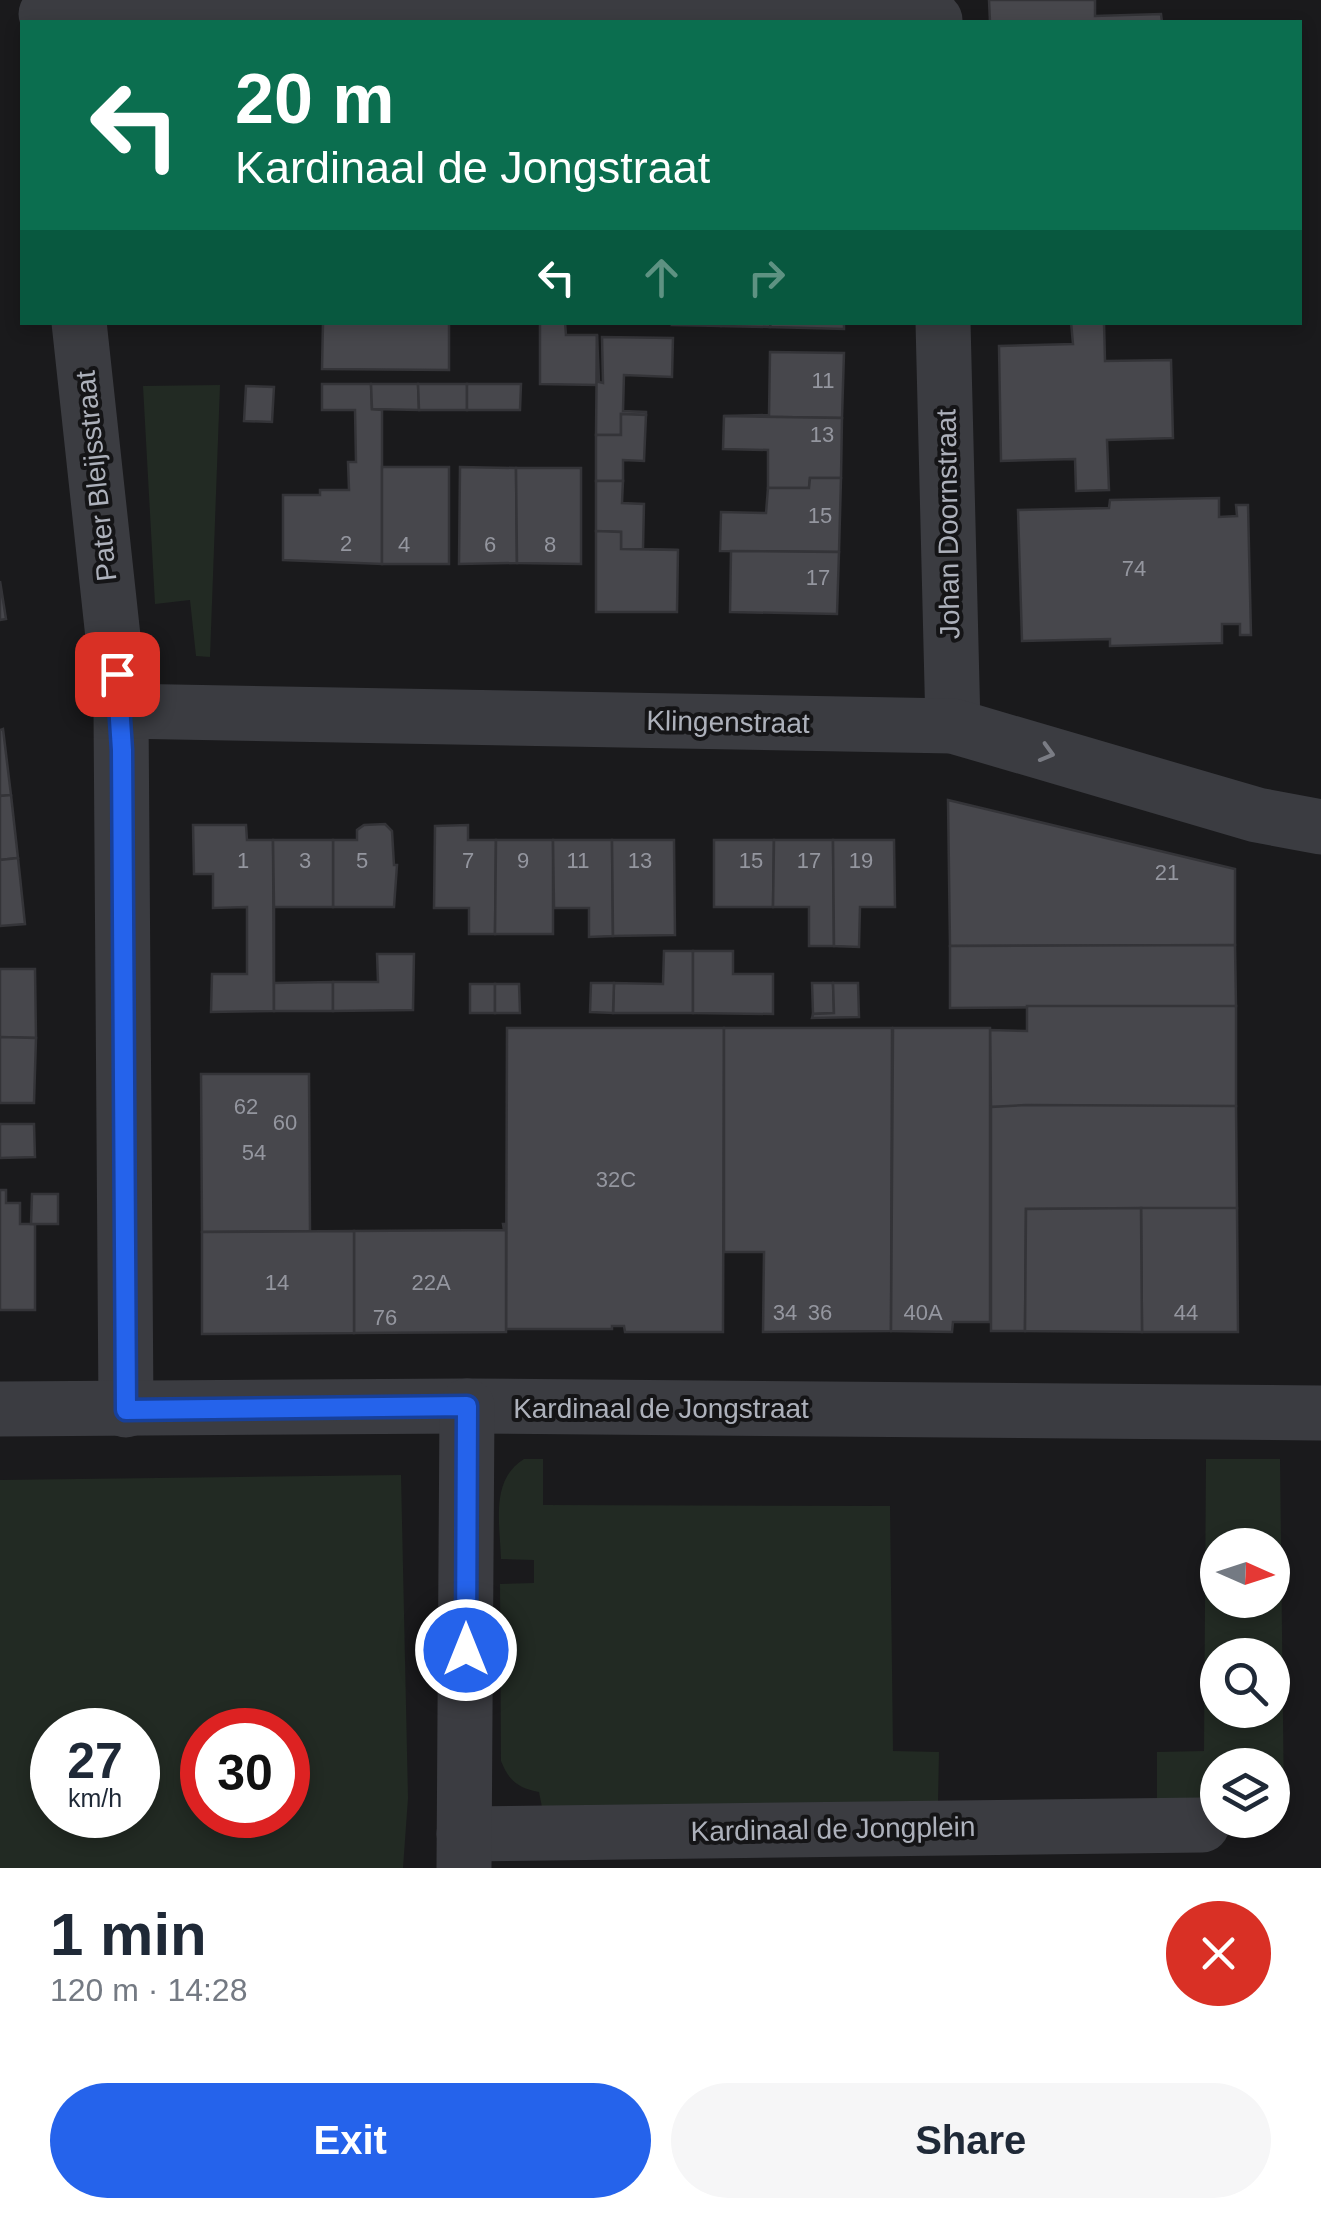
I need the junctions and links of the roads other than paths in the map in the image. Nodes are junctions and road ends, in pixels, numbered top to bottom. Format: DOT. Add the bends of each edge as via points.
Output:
graph roads {
  1 [pos="46,12"];
  2 [pos="935,14"];
  3 [pos="79,325"];
  4 [pos="943,325"];
  5 [pos="121,712"];
  6 [pos="953,726"];
  7 [pos="1321,827"];
  8 [pos="467,1406"];
  9 [pos="0,1409"];
  10 [pos="126,1410"];
  11 [pos="1321,1414"];
  12 [pos="1200,1825"];
  13 [pos="464,1851"];
  1 -- 2 [label="street"];
  3 -- 5 [label="street, Pater Bleijsstraat"];
  4 -- 6 [label="street, Johan Doornstraat"];
  5 -- 6 [label="street, Klingenstraat"];
  5 -- 10 [label="street, Pater Bleijsstraat"];
  6 -- 7 [label="street, Klingenstraat, one-way" via="1257,815"];
  8 -- 10 [label="street, Kardinaal de Jongstraat"];
  8 -- 11 [label="street, Kardinaal de Jongstraat"];
  8 -- 13 [label="street"];
  9 -- 10 [label="street, Kardinaal de Jongstraat"];
  12 -- 13 [label="street, Kardinaal de Jongplein"];
}
